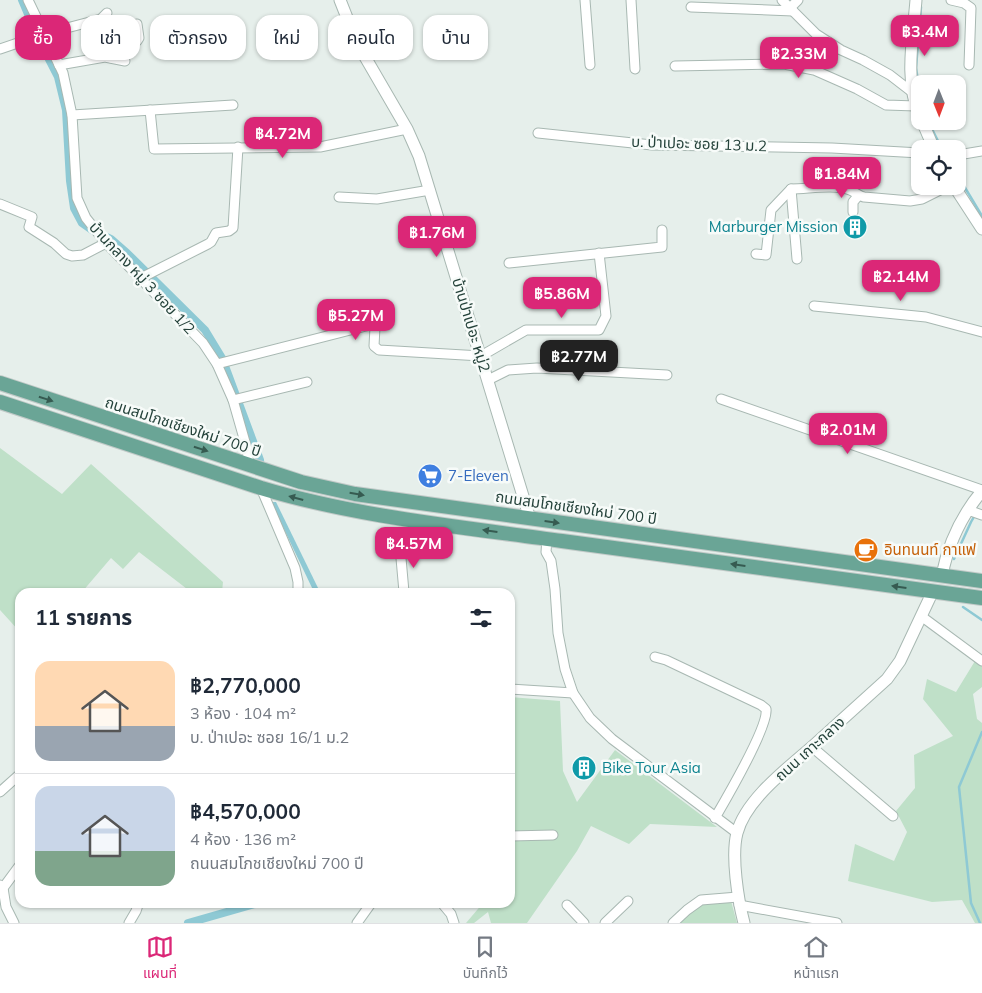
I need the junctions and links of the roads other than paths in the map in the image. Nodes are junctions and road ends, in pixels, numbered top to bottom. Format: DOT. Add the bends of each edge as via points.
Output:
graph roads {
  1 [pos="28,0"];
  2 [pos="340,0"];
  3 [pos="585,0"];
  4 [pos="631,0"];
  5 [pos="782,0"];
  6 [pos="798,0"];
  7 [pos="916,0"];
  8 [pos="951,0"];
  9 [pos="721,4"];
  10 [pos="691,7"];
  11 [pos="791,10"];
  12 [pos="107,13"];
  13 [pos="35,15"];
  14 [pos="71,27"];
  15 [pos="15,44"];
  16 [pos="0,49"];
  17 [pos="57,60"];
  18 [pos="88,60"];
  19 [pos="120,60"];
  20 [pos="125,61"];
  21 [pos="59,65"];
  22 [pos="590,65"];
  23 [pos="675,66"];
  24 [pos="969,66"];
  25 [pos="635,69"];
  26 [pos="911,84"];
  27 [pos="911,91"];
  28 [pos="233,105"];
  29 [pos="911,106"];
  30 [pos="150,110"];
  31 [pos="72,114"];
  32 [pos="407,129"];
  33 [pos="538,133"];
  34 [pos="238,147"];
  35 [pos="982,151"];
  36 [pos="911,152"];
  37 [pos="966,153"];
  38 [pos="430,190"];
  39 [pos="791,190"];
  40 [pos="931,195"];
  41 [pos="960,195"];
  42 [pos="858,196"];
  43 [pos="340,197"];
  44 [pos="0,204"];
  45 [pos="853,212"];
  46 [pos="982,229"];
  47 [pos="662,230"];
  48 [pos="106,243"];
  49 [pos="599,253"];
  50 [pos="756,254"];
  51 [pos="797,258"];
  52 [pos="509,263"];
  53 [pos="141,278"];
  54 [pos="814,306"];
  55 [pos="982,332"];
  56 [pos="481,356"];
  57 [pos="217,364"];
  58 [pos="667,375"];
  59 [pos="488,380"];
  60 [pos="307,382"];
  61 [pos="0,383"];
  62 [pos="721,399"];
  63 [pos="233,400"];
  64 [pos="0,402"];
  65 [pos="249,465"];
  66 [pos="260,488"];
  67 [pos="982,490"];
  68 [pos="968,510"];
  69 [pos="982,515"];
  70 [pos="530,519"];
  71 [pos="547,539"];
  72 [pos="400,547"];
  73 [pos="942,575"];
  74 [pos="982,581"];
  75 [pos="298,588"];
  76 [pos="404,588"];
  77 [pos="933,591"];
  78 [pos="982,598"];
  79 [pos="921,616"];
  80 [pos="655,657"];
  81 [pos="982,661"];
  82 [pos="515,690"];
  83 [pos="573,693"];
  84 [pos="812,747"];
  85 [pos="15,778"];
  86 [pos="0,792"];
  87 [pos="893,816"];
  88 [pos="715,818"];
  89 [pos="737,833"];
  90 [pos="553,835"];
  91 [pos="515,836"];
  92 [pos="15,871"];
  93 [pos="1,886"];
  94 [pos="628,901"];
  95 [pos="738,901"];
  96 [pos="568,905"];
  97 [pos="137,908"];
  98 [pos="368,908"];
  99 [pos="446,908"];
  100 [pos="581,919"];
  101 [pos="14,923"];
  102 [pos="129,923"];
  103 [pos="357,923"];
  104 [pos="454,923"];
  105 [pos="570,923"];
  106 [pos="606,923"];
  107 [pos="673,923"];
  108 [pos="744,923"];
  109 [pos="837,923"];
  1 -- 13 [label="street, บ้านกลาง หมู่ 3 ซอย 1/2"];
  2 -- 32 [label="street, บ้านป่าเปอะ หมู่2" via="357,43"];
  3 -- 22 [label="street"];
  4 -- 25 [label="street"];
  5 -- 11 [label="street"];
  6 -- 11 [label="street"];
  7 -- 26 [label="street"];
  8 -- 24 [label="street" via="971,8"];
  9 -- 10 [label="street"];
  9 -- 11 [label="street"];
  11 -- 27 [label="street" via="816,34 890,75"];
  12 -- 14 [label="street" via="101,19"];
  15 -- 16 [label="street"];
  17 -- 21 [label="street, บ้านกลาง หมู่ 3 ซอย 1/2"];
  18 -- 21 [label="street"];
  19 -- 20 [label="street"];
  21 -- 31 [label="street, บ้านกลาง หมู่ 3 ซอย 1/2"];
  23 -- 29 [label="street" via="784,64 814,70 886,105"];
  28 -- 30 [label="street"];
  30 -- 31 [label="street"];
  30 -- 34 [label="street" via="154,149"];
  31 -- 48 [label="street, บ้านกลาง หมู่ 3 ซอย 1/2" via="77,198 86,218"];
  32 -- 34 [label="street" via="320,147"];
  32 -- 38 [label="street, บ้านป่าเปอะ หมู่2"];
  33 -- 36 [label="street, บ. ป่าเปอะ ซอย 13 ม.2" via="652,144"];
  34 -- 53 [label="street" via="233,228 216,233 212,242"];
  35 -- 37 [label="street"];
  38 -- 43 [label="street" via="377,199"];
  38 -- 56 [label="street, บ้านป่าเปอะ หมู่2"];
  39 -- 42 [label="street" via="838,188 852,190"];
  39 -- 50 [label="street" via="771,210 766,255"];
  39 -- 51 [label="street"];
  40 -- 42 [label="street" via="910,201"];
  41 -- 46 [label="street"];
  42 -- 45 [label="street" via="853,202"];
  44 -- 48 [label="street" via="32,217 29,227 66,254 83,255"];
  47 -- 49 [label="street" via="662,247"];
  48 -- 53 [label="street, บ้านกลาง หมู่ 3 ซอย 1/2"];
  49 -- 52 [label="street"];
  49 -- 56 [label="street" via="606,316 599,330 526,330"];
  53 -- 57 [label="street, บ้านกลาง หมู่ 3 ซอย 1/2" via="203,343"];
  54 -- 55 [label="street" via="926,317"];
  56 -- 57 [label="street" via="379,350 374,346 376,330 372,325"];
  56 -- 59 [label="street, บ้านป่าเปอะ หมู่2"];
  57 -- 63 [label="street, บ้านกลาง หมู่ 3 ซอย 1/2"];
  58 -- 59 [label="street" via="538,368 508,370"];
  59 -- 70 [label="street, บ้านป่าเปอะ หมู่2"];
  60 -- 63 [label="street"];
  61 -- 65 [label="main road, ถนนสมโภชเชียงใหม่ 700 ปี, one-way"];
  62 -- 67 [label="street"];
  63 -- 65 [label="street, บ้านกลาง หมู่ 3 ซอย 1/2" via="248,448"];
  64 -- 66 [label="main road"];
  65 -- 70 [label="main road, ถนนสมโภชเชียงใหม่ 700 ปี, one-way" via="301,482 355,494"];
  71 -- 66 [label="main road, one-way" via="341,509"];
  66 -- 75 [label="street" via="295,568"];
  67 -- 68 [label="street"];
  68 -- 69 [label="street"];
  68 -- 73 [label="street" via="945,559"];
  70 -- 73 [label="main road, ถนนสมโภชเชียงใหม่ 700 ปี, one-way"];
  77 -- 71 [label="main road, one-way"];
  71 -- 83 [label="street" via="546,552 551,560 560,643"];
  72 -- 76 [label="street"];
  73 -- 74 [label="main road, ถนนสมโภชเชียงใหม่ 700 ปี"];
  77 -- 78 [label="main road"];
  77 -- 79 [label="street, ถนน เกาะกลาง"];
  79 -- 81 [label="street"];
  79 -- 84 [label="street, ถนน เกาะกลาง" via="900,661 887,679"];
  80 -- 88 [label="street" via="766,709 767,716 751,751"];
  82 -- 83 [label="street"];
  83 -- 88 [label="street" via="590,718 608,736"];
  84 -- 87 [label="street"];
  84 -- 89 [label="street, ถนน เกาะกลาง" via="757,799 745,814"];
  85 -- 86 [label="street"];
  88 -- 89 [label="street"];
  89 -- 95 [label="street, ถนน เกาะกลาง"];
  90 -- 91 [label="street"];
  92 -- 93 [label="street"];
  93 -- 101 [label="street"];
  94 -- 106 [label="street"];
  95 -- 107 [label="street" via="701,900"];
  95 -- 108 [label="street, ถนน เกาะกลาง"];
  95 -- 109 [label="street"];
  96 -- 100 [label="street"];
  97 -- 102 [label="street"];
  98 -- 103 [label="street"];
  99 -- 104 [label="street"];
  100 -- 105 [label="street"];
}
